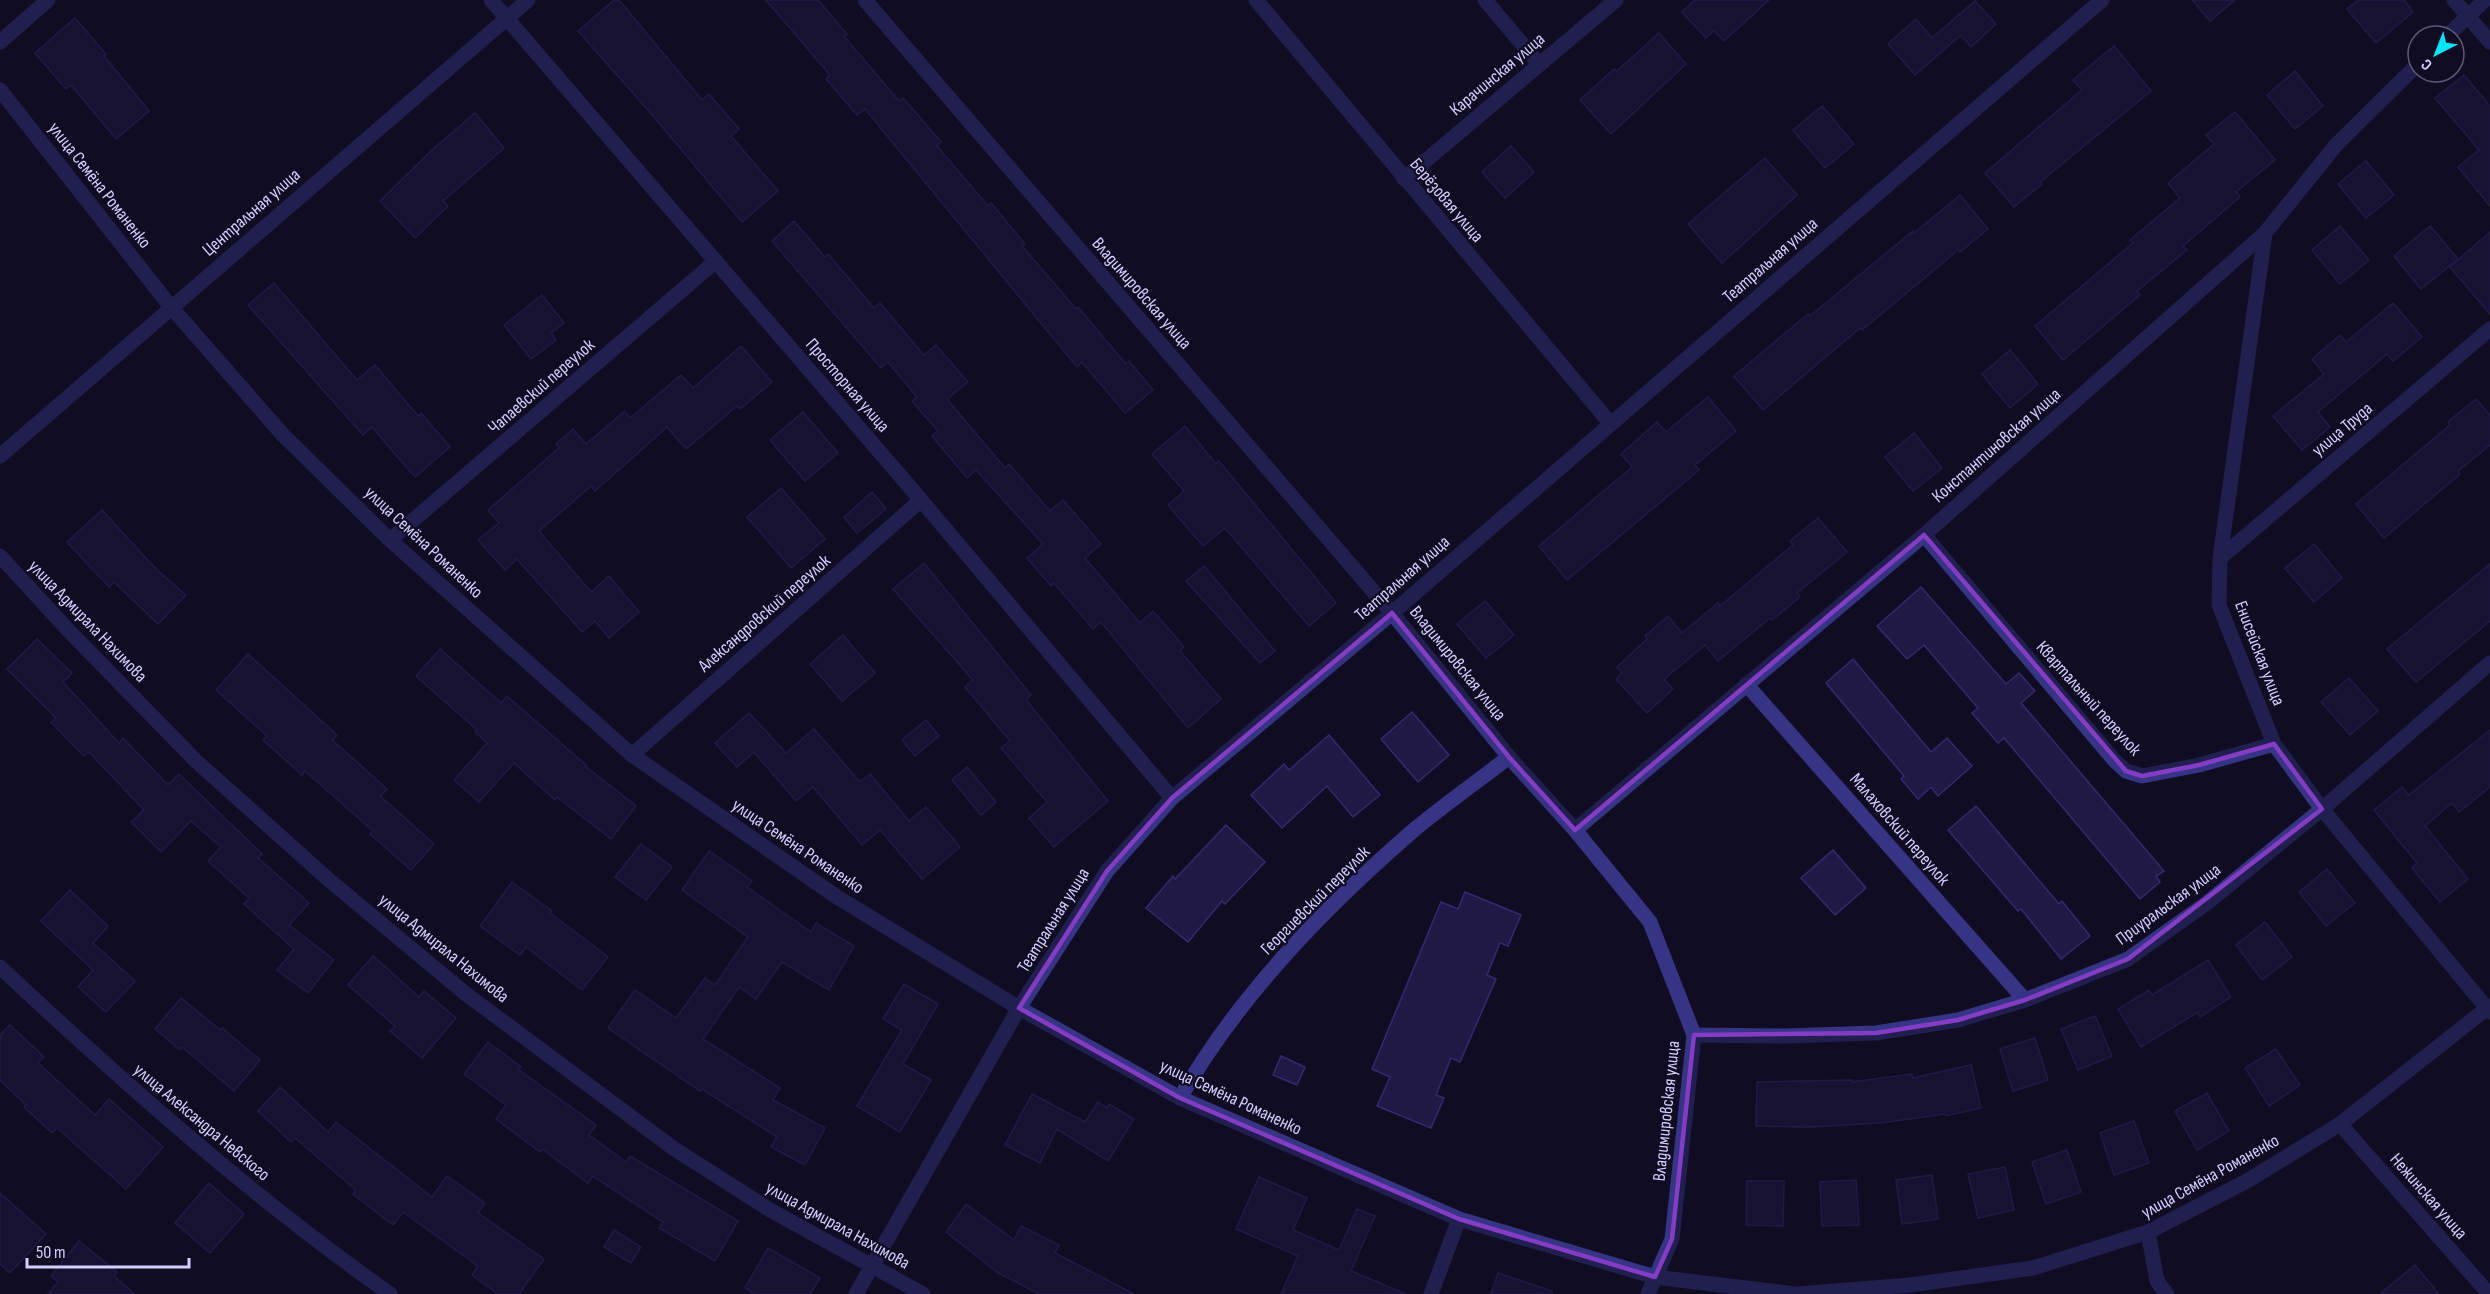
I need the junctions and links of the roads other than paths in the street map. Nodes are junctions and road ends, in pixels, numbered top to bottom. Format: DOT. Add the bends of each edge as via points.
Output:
graph roads {
  1 [pos="48,0"];
  2 [pos="491,0"];
  3 [pos="528,0"];
  4 [pos="865,0"];
  5 [pos="1256,0"];
  6 [pos="1485,0"];
  7 [pos="1616,0"];
  8 [pos="2102,0"];
  9 [pos="2454,0"];
  10 [pos="2485,0"];
  11 [pos="2467,16"];
  12 [pos="507,19"];
  13 [pos="2459,24"];
  14 [pos="0,42"];
  15 [pos="2490,42"];
  16 [pos="1539,63"];
  17 [pos="2406,76"];
  18 [pos="0,90"];
  19 [pos="1404,178"];
  20 [pos="2265,233"];
  21 [pos="716,261"];
  22 [pos="171,307"];
  23 [pos="2490,329"];
  24 [pos="1610,423"];
  25 [pos="0,456"];
  26 [pos="921,501"];
  27 [pos="1923,535"];
  28 [pos="390,540"];
  29 [pos="0,556"];
  30 [pos="2220,558"];
  31 [pos="1392,613"];
  32 [pos="2490,663"];
  33 [pos="1746,684"];
  34 [pos="2274,744"];
  35 [pos="632,755"];
  36 [pos="1509,757"];
  37 [pos="1172,798"];
  38 [pos="2322,809"];
  39 [pos="1575,830"];
  40 [pos="0,967"];
  41 [pos="2025,1000"];
  42 [pos="1019,1008"];
  43 [pos="2489,1009"];
  44 [pos="1694,1035"];
  45 [pos="1180,1098"];
  46 [pos="2340,1124"];
  47 [pos="1459,1220"];
  48 [pos="2148,1232"];
  49 [pos="871,1267"];
  50 [pos="1655,1277"];
  51 [pos="1911,1290"];
  52 [pos="390,1294"];
  53 [pos="856,1294"];
  54 [pos="923,1294"];
  55 [pos="1431,1294"];
  56 [pos="1648,1294"];
  57 [pos="1797,1294"];
  58 [pos="2167,1294"];
  59 [pos="2489,1294"];
  1 -- 14 [label="street"];
  2 -- 12 [label="street, Просторная улица"];
  3 -- 12 [label="street, Центральная улица"];
  4 -- 31 [label="street, Владимировская улица"];
  5 -- 19 [label="street, Берёзовая улица"];
  6 -- 16 [label="street"];
  7 -- 16 [label="street, Карачинская улица"];
  8 -- 24 [label="street, Театральная улица"];
  9 -- 11 [label="street"];
  10 -- 11 [label="street"];
  11 -- 13 [label="street"];
  11 -- 15 [label="street"];
  12 -- 21 [label="street, Просторная улица"];
  12 -- 22 [label="street, Центральная улица"];
  16 -- 19 [label="street, Карачинская улица"];
  17 -- 20 [label="street, Константиновская улица" via="2336,145"];
  18 -- 22 [label="street, улица Семёна Романенко"];
  19 -- 24 [label="street, Берёзовая улица"];
  20 -- 27 [label="street, Константиновская улица"];
  20 -- 30 [label="street, Енисейская улица"];
  21 -- 26 [label="street, Просторная улица"];
  21 -- 28 [label="street, Чапаевский переулок"];
  22 -- 25 [label="street, Центральная улица"];
  22 -- 28 [label="street, улица Семёна Романенко" via="284,435"];
  23 -- 30 [label="street, улица Труда"];
  24 -- 31 [label="street, Театральная улица"];
  26 -- 35 [label="street, Александровский переулок"];
  26 -- 37 [label="street, Просторная улица"];
  27 -- 33 [label="street, Константиновская улица"];
  27 -- 34 [label="street, Квартальный переулок" via="2126,771 2142,776"];
  28 -- 35 [label="street, улица Семёна Романенко"];
  29 -- 49 [label="street, улица Адмирала Нахимова" via="196,761 466,994 673,1148 770,1210"];
  30 -- 34 [label="street, Енисейская улица" via="2219,605"];
  31 -- 36 [label="street, Владимировская улица"];
  31 -- 37 [label="street, Театральная улица"];
  32 -- 38 [label="street, Приуральская улица"];
  33 -- 39 [label="street, Константиновская улица"];
  33 -- 41 [label="street, Малаховский переулок"];
  34 -- 38 [label="street, Енисейская улица"];
  35 -- 42 [label="street, улица Семёна Романенко" via="837,897"];
  36 -- 39 [label="street, Владимировская улица"];
  36 -- 45 [label="street, Георгиевский переулок" via="1416,828 1334,904 1245,1000"];
  37 -- 42 [label="street, Театральная улица" via="1107,871"];
  38 -- 41 [label="street, Приуральская улица" via="2206,903 2128,959"];
  38 -- 43 [label="street, Енисейская улица"];
  39 -- 44 [label="street, Владимировская улица" via="1650,922"];
  40 -- 52 [label="street, улица Александра Невского" via="110,1070 244,1183"];
  41 -- 44 [label="street, Приуральская улица" via="1958,1020 1876,1033"];
  42 -- 45 [label="street, улица Семёна Романенко"];
  42 -- 49 [label="street, Театральная улица"];
  43 -- 46 [label="street, улица Семёна Романенко"];
  44 -- 50 [label="street, Владимировская улица" via="1672,1239"];
  45 -- 47 [label="street, улица Семёна Романенко"];
  46 -- 48 [label="street, улица Семёна Романенко" via="2247,1181"];
  46 -- 59 [label="street, Нежинская улица"];
  47 -- 50 [label="street, улица Семёна Романенко"];
  47 -- 55 [label="street"];
  48 -- 51 [label="street, улица Семёна Романенко" via="2033,1268"];
  48 -- 58 [label="street" via="2157,1281"];
  49 -- 53 [label="street, Театральная улица"];
  49 -- 54 [label="street, улица Адмирала Нахимова"];
  50 -- 56 [label="street, Владимировская улица"];
  50 -- 57 [label="street, улица Семёна Романенко"];
  51 -- 57 [label="street, улица Семёна Романенко"];
}
